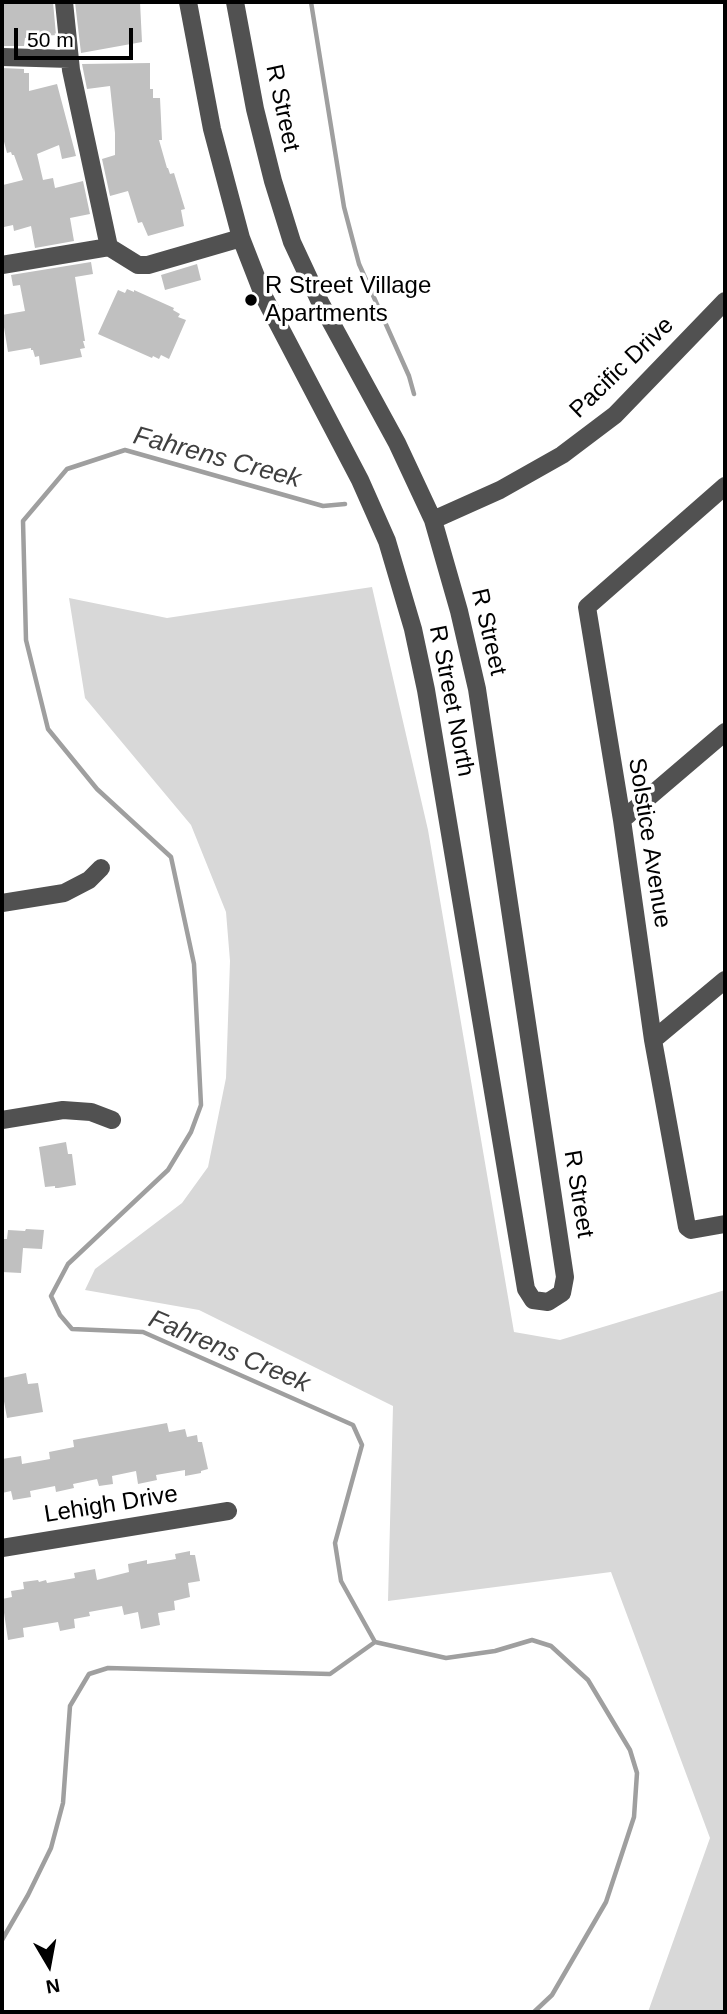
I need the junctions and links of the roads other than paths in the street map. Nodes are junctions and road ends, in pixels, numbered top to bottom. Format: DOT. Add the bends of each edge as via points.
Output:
graph roads {
  1 [pos="64,2"];
  2 [pos="188,2"];
  3 [pos="236,2"];
  4 [pos="2,57"];
  5 [pos="70,59"];
  6 [pos="241,238"];
  7 [pos="109,247"];
  8 [pos="2,265"];
  9 [pos="725,301"];
  10 [pos="725,486"];
  11 [pos="433,520"];
  12 [pos="725,732"];
  13 [pos="622,820"];
  14 [pos="101,867"];
  15 [pos="2,903"];
  16 [pos="725,980"];
  17 [pos="653,1040"];
  18 [pos="2,1120"];
  19 [pos="112,1120"];
  20 [pos="725,1224"];
  21 [pos="548,1303"];
  22 [pos="228,1511"];
  23 [pos="2,1548"];
  1 -- 5 [label="street"];
  2 -- 6 [label="street, R Street North" via="212,129"];
  3 -- 11 [label="street, R Street" via="255,109 292,242"];
  4 -- 5 [label="street"];
  5 -- 7 [label="street"];
  6 -- 7 [label="street" via="148,265 138,265"];
  6 -- 21 [label="street, R Street North" via="264,297 387,541 413,629 526,1289 533,1300"];
  7 -- 8 [label="street"];
  9 -- 11 [label="street, Pacific Drive" via="615,415 562,456"];
  10 -- 13 [label="street, Solstice Avenue" via="587,607"];
  11 -- 21 [label="street, R Street" via="477,689 564,1263 562,1293"];
  12 -- 13 [label="street"];
  13 -- 17 [label="street, Solstice Avenue"];
  14 -- 15 [label="street" via="89,880 64,893"];
  16 -- 17 [label="street"];
  17 -- 20 [label="street, Solstice Avenue" via="687,1227"];
  18 -- 19 [label="street" via="63,1110 91,1112"];
  22 -- 23 [label="street, Lehigh Drive"];
}
